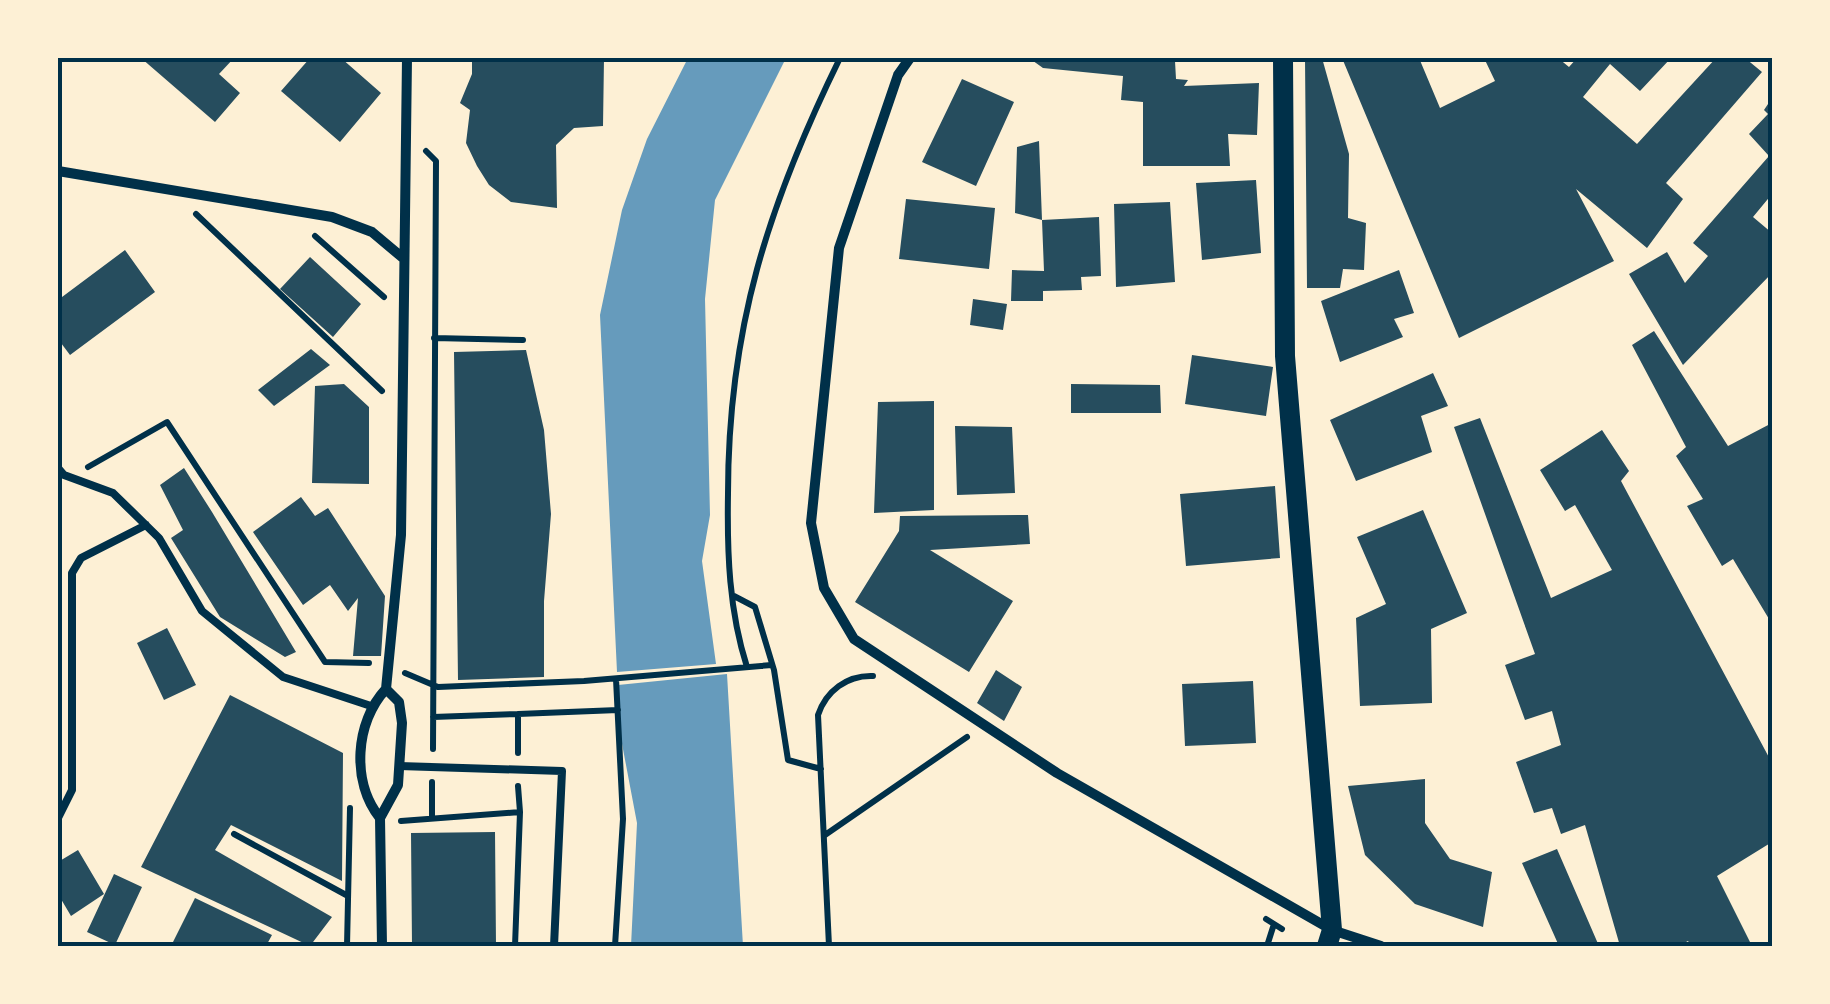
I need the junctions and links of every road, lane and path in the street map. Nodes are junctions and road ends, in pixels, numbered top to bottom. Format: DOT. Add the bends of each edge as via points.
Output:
graph roads {
  1 [pos="407,58"];
  2 [pos="840,58"];
  3 [pos="910,58"];
  4 [pos="1283,58"];
  5 [pos="422,146"];
  6 [pos="58,171"];
  7 [pos="210,213"];
  8 [pos="308,232"];
  9 [pos="402,258"];
  10 [pos="402,316"];
  11 [pos="434,338"];
  12 [pos="523,340"];
  13 [pos="402,406"];
  14 [pos="59,470"];
  15 [pos="146,525"];
  16 [pos="733,596"];
  17 [pos="772,665"];
  18 [pos="388,666"];
  19 [pos="747,667"];
  20 [pos="616,679"];
  21 [pos="887,681"];
  22 [pos="434,686"];
  23 [pos="386,689"];
  24 [pos="370,706"];
  25 [pos="618,710"];
  26 [pos="518,714"];
  27 [pos="434,717"];
  28 [pos="956,723"];
  29 [pos="432,742"];
  30 [pos="518,750"];
  31 [pos="399,766"];
  32 [pos="820,769"];
  33 [pos="431,788"];
  34 [pos="518,788"];
  35 [pos="520,812"];
  36 [pos="432,816"];
  37 [pos="58,818"];
  38 [pos="380,820"];
  39 [pos="350,823"];
  40 [pos="234,834"];
  41 [pos="824,836"];
  42 [pos="348,896"];
  43 [pos="1274,924"];
  44 [pos="1329,938"];
  45 [pos="382,946"];
  46 [pos="514,946"];
  47 [pos="554,946"];
  48 [pos="615,946"];
  49 [pos="829,946"];
  50 [pos="1267,946"];
  51 [pos="1381,946"];
  1 -- 9 [label="street"];
  2 -- 16 [label="path" via="792,154 746,301 728,416 727,562"];
  3 -- 44 [label="street" via="898,75 839,248 811,522 824,588 854,639"];
  4 -- 44 [label="main road" via="1285,356"];
  5 -- 11 [label="path" via="436,161"];
  6 -- 9 [label="street" via="332,216 372,232"];
  7 -- 13 [label="path" via="191,210 327,344"];
  8 -- 10 [label="path"];
  9 -- 10 [label="street"];
  10 -- 13 [label="street"];
  11 -- 12 [label="path"];
  11 -- 22 [label="path"];
  13 -- 18 [label="street" via="401,535"];
  14 -- 15 [label="lane" via="114,493"];
  14 -- 18 [label="path" via="87,468 167,422 324,662"];
  15 -- 24 [label="lane" via="202,611 283,678"];
  15 -- 37 [label="lane" via="81,558 72,573 72,778"];
  16 -- 17 [label="path" via="755,608"];
  16 -- 19 [label="path"];
  17 -- 19 [label="path"];
  17 -- 32 [label="path" via="788,760"];
  18 -- 22 [label="path"];
  18 -- 23 [label="street"];
  19 -- 20 [label="path"];
  20 -- 22 [label="path"];
  20 -- 25 [label="path"];
  21 -- 32 [label="path" via="846,680 821,706"];
  22 -- 27 [label="path"];
  23 -- 24 [label="street"];
  23 -- 31 [label="street" via="400,702"];
  24 -- 38 [label="street" via="360,783"];
  25 -- 26 [label="path"];
  25 -- 48 [label="path" via="623,819"];
  26 -- 27 [label="path"];
  26 -- 30 [label="path"];
  27 -- 29 [label="path"];
  28 -- 41 [label="path" via="972,733"];
  31 -- 38 [label="street" via="398,785"];
  31 -- 47 [label="lane" via="562,770"];
  32 -- 41 [label="path"];
  33 -- 36 [label="path"];
  34 -- 35 [label="path"];
  35 -- 36 [label="path"];
  35 -- 46 [label="path"];
  36 -- 38 [label="path"];
  38 -- 39 [label="path"];
  38 -- 45 [label="street"];
  40 -- 42 [label="path"];
  41 -- 49 [label="path"];
  43 -- 50 [label="path"];
  44 -- 51 [label="street"];
}
